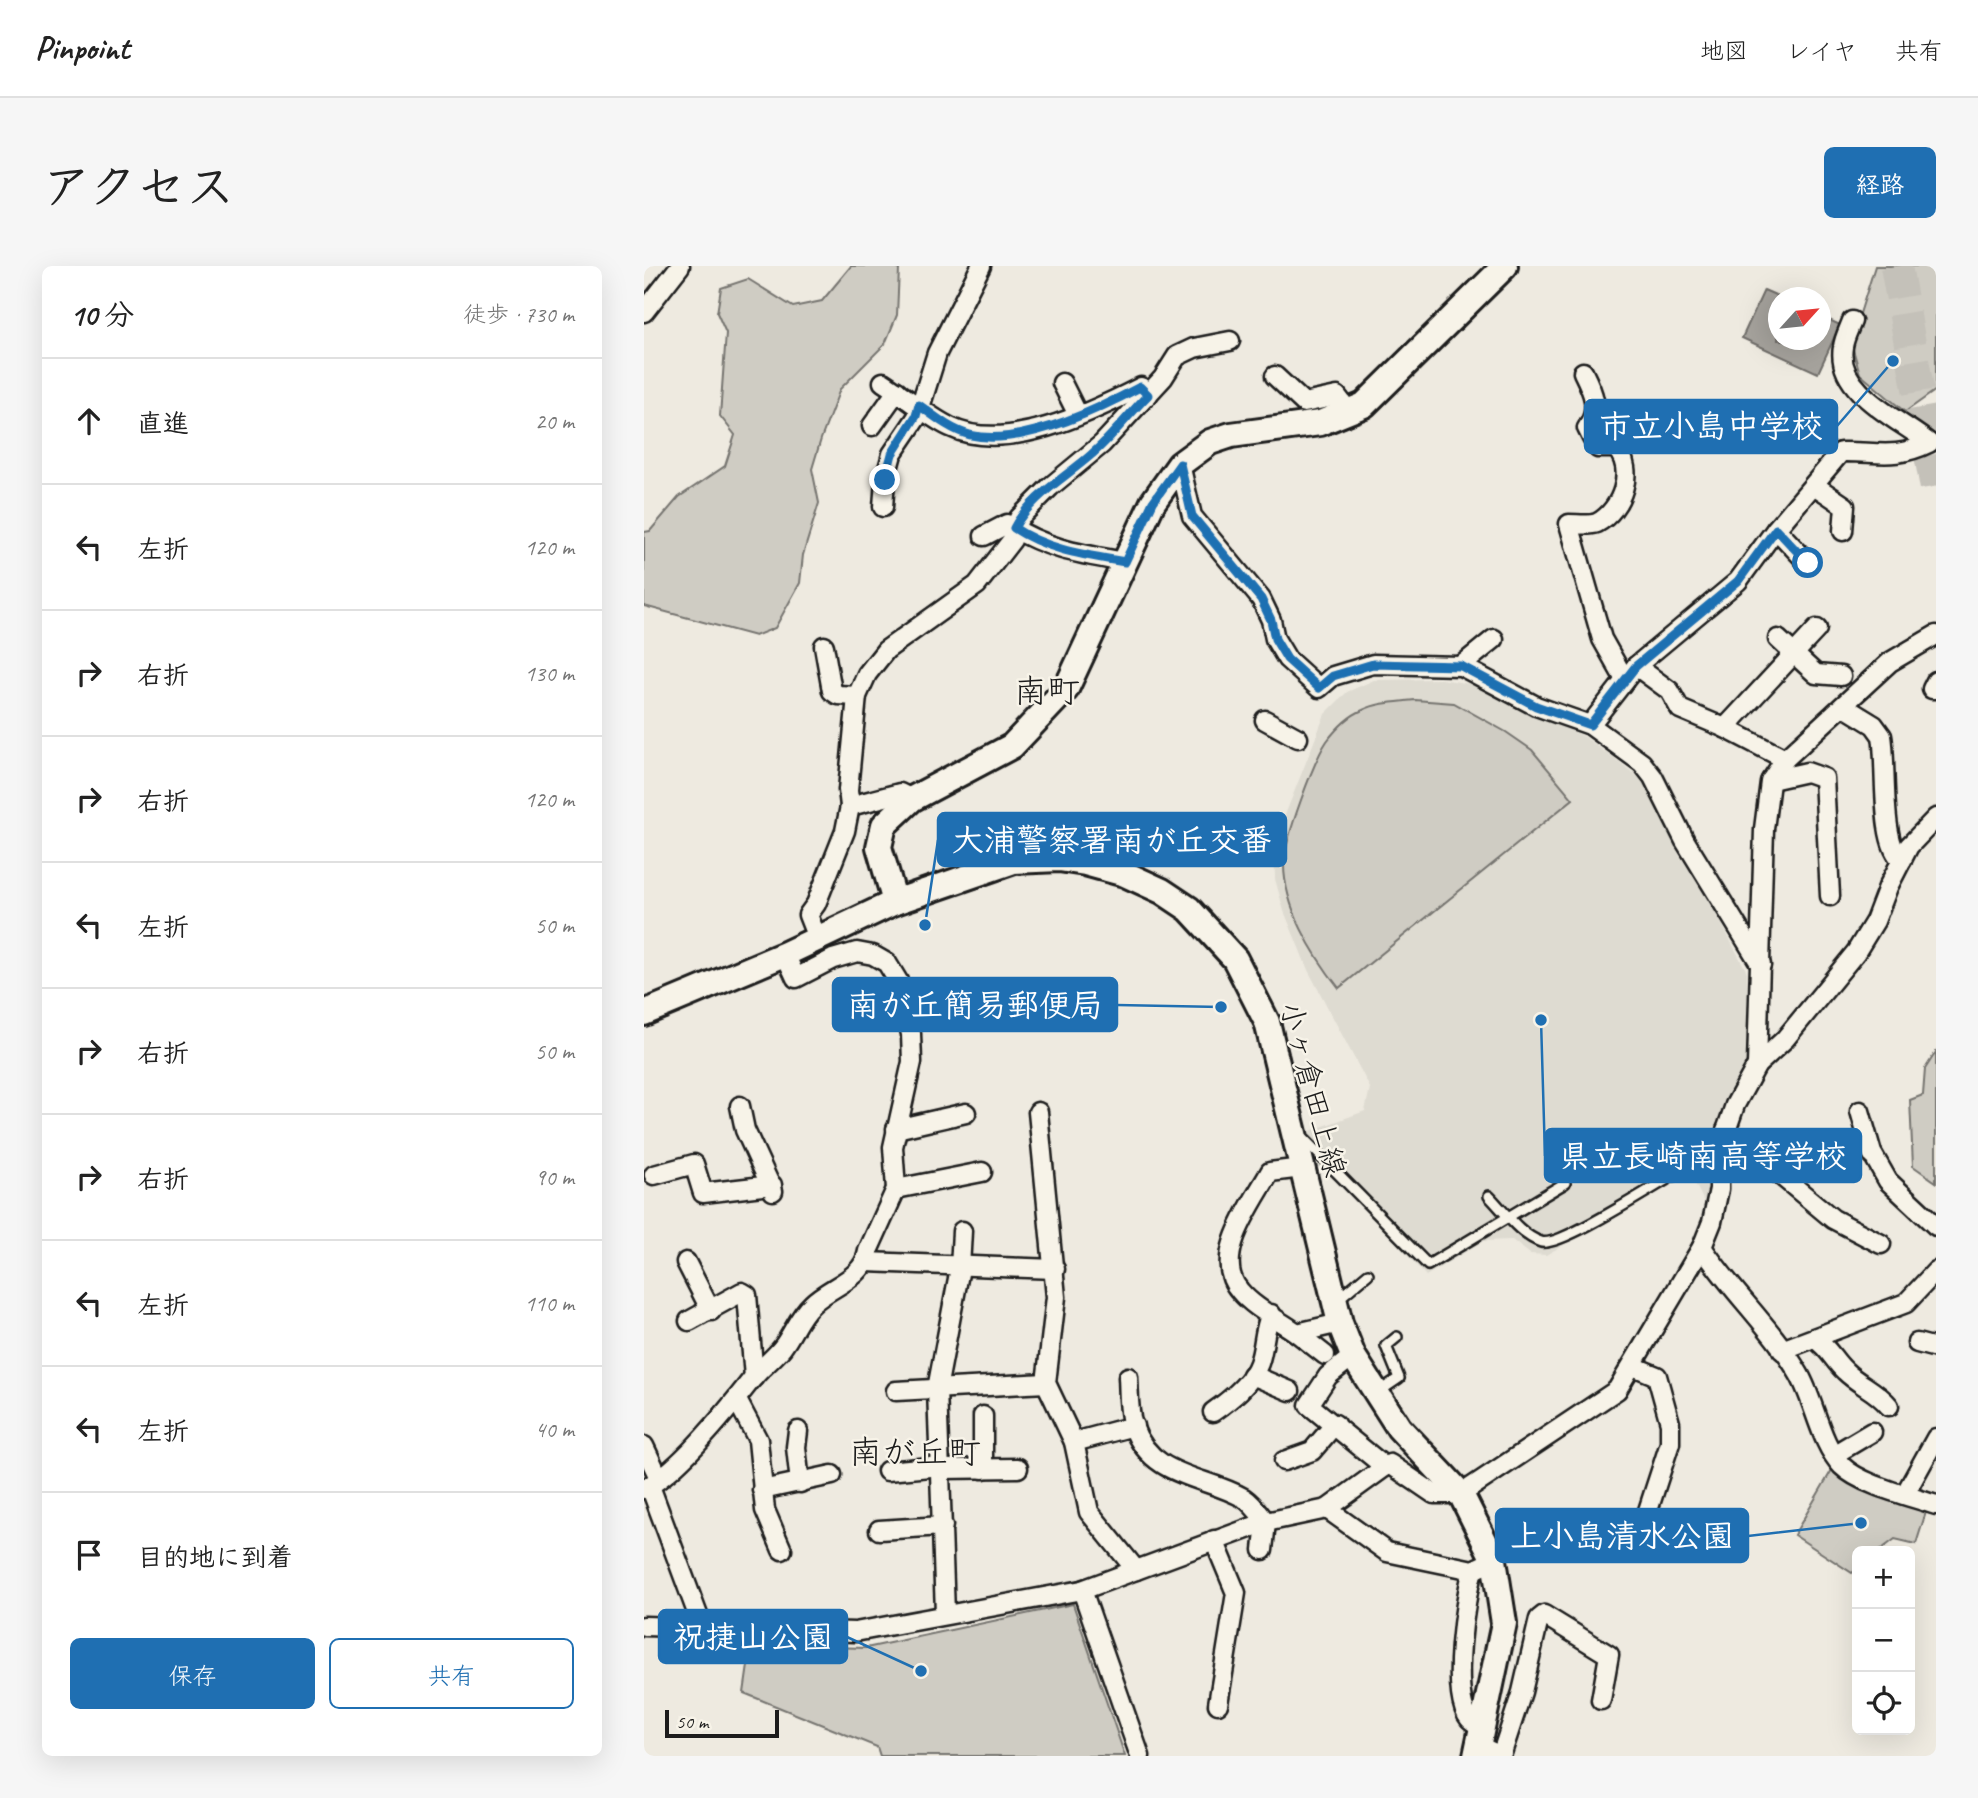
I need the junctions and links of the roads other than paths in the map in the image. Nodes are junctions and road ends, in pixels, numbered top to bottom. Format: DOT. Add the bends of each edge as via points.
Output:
graph roads {
  1 [pos="680,266"];
  2 [pos="981,266"];
  3 [pos="1505,266"];
  4 [pos="644,312"];
  5 [pos="1852,321"];
  6 [pos="1230,341"];
  7 [pos="1583,372"];
  8 [pos="1275,376"];
  9 [pos="1062,383"];
  10 [pos="1148,395"];
  11 [pos="919,405"];
  12 [pos="1350,413"];
  13 [pos="1078,415"];
  14 [pos="873,426"];
  15 [pos="1932,449"];
  16 [pos="1180,464"];
  17 [pos="1814,485"];
  18 [pos="883,507"];
  19 [pos="1014,528"];
  20 [pos="1776,529"];
  21 [pos="1843,531"];
  22 [pos="984,536"];
  23 [pos="1125,562"];
  24 [pos="1808,563"];
  25 [pos="1817,629"];
  26 [pos="1936,635"];
  27 [pos="1494,639"];
  28 [pos="1778,639"];
  29 [pos="824,646"];
  30 [pos="1794,654"];
  31 [pos="1461,666"];
  32 [pos="1630,672"];
  33 [pos="1841,676"];
  34 [pos="1936,681"];
  35 [pos="1936,690"];
  36 [pos="857,696"];
  37 [pos="1843,706"];
  38 [pos="1265,720"];
  39 [pos="1590,725"];
  40 [pos="1725,727"];
  41 [pos="1298,738"];
  42 [pos="1785,759"];
  43 [pos="1771,780"];
  44 [pos="905,791"];
  45 [pos="846,797"];
  46 [pos="1936,818"];
  47 [pos="1902,860"];
  48 [pos="1830,896"];
  49 [pos="895,902"];
  50 [pos="817,938"];
  51 [pos="785,954"];
  52 [pos="1761,964"];
  53 [pos="644,1013"];
  54 [pos="1758,1065"];
  55 [pos="740,1105"];
  56 [pos="1860,1111"];
  57 [pos="1038,1112"];
  58 [pos="966,1113"];
  59 [pos="896,1129"];
  60 [pos="1293,1130"];
  61 [pos="1726,1130"];
  62 [pos="1719,1159"];
  63 [pos="1302,1168"];
  64 [pos="982,1171"];
  65 [pos="654,1175"];
  66 [pos="1565,1183"];
  67 [pos="896,1189"];
  68 [pos="1489,1196"];
  69 [pos="1510,1219"];
  70 [pos="1936,1226"];
  71 [pos="962,1231"];
  72 [pos="1881,1244"];
  73 [pos="1702,1247"];
  74 [pos="686,1262"];
  75 [pos="866,1262"];
  76 [pos="960,1268"];
  77 [pos="1055,1269"];
  78 [pos="1936,1271"];
  79 [pos="1368,1274"];
  80 [pos="711,1311"];
  81 [pos="1337,1312"];
  82 [pos="1271,1314"];
  83 [pos="690,1321"];
  84 [pos="1297,1333"];
  85 [pos="1397,1337"];
  86 [pos="1815,1339"];
  87 [pos="1917,1343"];
  88 [pos="1936,1348"];
  89 [pos="1782,1350"];
  90 [pos="1325,1355"];
  91 [pos="1353,1356"];
  92 [pos="1633,1366"];
  93 [pos="1252,1375"];
  94 [pos="754,1377"];
  95 [pos="1128,1377"];
  96 [pos="1046,1383"];
  97 [pos="937,1389"];
  98 [pos="896,1391"];
  99 [pos="1290,1391"];
  100 [pos="1377,1394"];
  101 [pos="737,1400"];
  102 [pos="1889,1406"];
  103 [pos="1213,1412"];
  104 [pos="983,1416"];
  105 [pos="1335,1424"];
  106 [pos="1134,1426"];
  107 [pos="798,1431"];
  108 [pos="1872,1432"];
  109 [pos="1936,1438"];
  110 [pos="1074,1442"];
  111 [pos="644,1446"];
  112 [pos="1835,1454"];
  113 [pos="1284,1461"];
  114 [pos="1385,1467"];
  115 [pos="941,1468"];
  116 [pos="1018,1468"];
  117 [pos="983,1469"];
  118 [pos="887,1471"];
  119 [pos="832,1475"];
  120 [pos="800,1483"];
  121 [pos="651,1485"];
  122 [pos="762,1490"];
  123 [pos="1461,1494"];
  124 [pos="1905,1494"];
  125 [pos="1936,1505"];
  126 [pos="1327,1509"];
  127 [pos="1266,1522"];
  128 [pos="1643,1526"];
  129 [pos="943,1527"];
  130 [pos="879,1530"];
  131 [pos="1214,1540"];
  132 [pos="782,1550"];
  133 [pos="1263,1550"];
  134 [pos="1484,1565"];
  135 [pos="1136,1570"];
  136 [pos="1082,1590"];
  137 [pos="945,1613"];
  138 [pos="644,1626"];
  139 [pos="702,1626"];
  140 [pos="1601,1700"];
  141 [pos="1218,1704"];
  142 [pos="1479,1743"];
  143 [pos="1140,1756"];
  1 -- 4 [label="street"];
  2 -- 11 [label="street" via="937,353"];
  3 -- 12 [label="main road" via="1376,395"];
  5 -- 15 [label="street" via="1842,348 1856,387"];
  6 -- 10 [label="street" via="1177,356"];
  7 -- 32 [label="street" via="1596,404 1596,416 1587,428 1595,443 1616,448 1624,457 1626,487 1613,508 1594,524 1569,524 1602,639"];
  8 -- 12 [label="street" via="1304,403 1338,396"];
  9 -- 13 [label="street"];
  10 -- 13 [label="street" via="1140,387"];
  10 -- 19 [label="street" via="1090,456 1050,487"];
  11 -- 13 [label="street" via="949,427 996,438"];
  11 -- 14 [label="street" via="890,386"];
  11 -- 18 [label="street" via="892,454"];
  12 -- 16 [label="main road" via="1320,423 1231,435 1210,442"];
  15 -- 17 [label="street" via="1884,456 1841,452"];
  16 -- 23 [label="main road" via="1153,502"];
  16 -- 31 [label="street" via="1192,516 1261,599 1287,659 1319,688 1333,676 1373,664"];
  17 -- 20 [label="street"];
  17 -- 21 [label="street" via="1844,506"];
  19 -- 22 [label="street" via="1007,524"];
  19 -- 23 [label="street" via="1034,542"];
  19 -- 36 [label="street" via="1012,540 977,585 886,650"];
  20 -- 24 [label="street"];
  20 -- 32 [label="street" via="1738,581"];
  23 -- 44 [label="main road" via="1066,688 1039,719 999,754"];
  25 -- 30 [label="street"];
  26 -- 37 [label="street" via="1890,662"];
  27 -- 31 [label="street"];
  28 -- 30 [label="street"];
  29 -- 36 [label="street" via="832,691"];
  30 -- 33 [label="street" via="1816,674"];
  30 -- 40 [label="street"];
  31 -- 39 [label="street" via="1536,706"];
  32 -- 39 [label="street"];
  32 -- 40 [label="street" via="1670,691 1680,709"];
  34 -- 35 [label="street" via="1932,689"];
  36 -- 45 [label="street"];
  37 -- 42 [label="street"];
  37 -- 47 [label="street" via="1874,725 1882,736 1890,838 1895,855"];
  38 -- 41 [label="street"];
  39 -- 52 [label="street" via="1653,776 1685,841"];
  40 -- 42 [label="street"];
  42 -- 43 [label="street"];
  43 -- 48 [label="street" via="1807,772 1824,778"];
  43 -- 52 [label="street" via="1764,829"];
  44 -- 45 [label="street"];
  44 -- 49 [label="main road" via="880,833 879,847"];
  45 -- 50 [label="street" via="845,831 808,915"];
  46 -- 47 [label="street" via="1909,845"];
  47 -- 54 [label="street" via="1856,952"];
  49 -- 50 [label="main road, 小ヶ倉田上線"];
  49 -- 60 [label="main road, 小ヶ倉田上線" via="1023,860 1085,863 1162,891 1189,909 1235,959 1250,985 1267,1022"];
  50 -- 51 [label="main road, 小ヶ倉田上線"];
  51 -- 53 [label="main road, 小ヶ倉田上線"];
  51 -- 59 [label="street" via="796,978 857,952 873,955 893,970 911,1034 907,1093"];
  52 -- 54 [label="street"];
  54 -- 61 [label="street"];
  55 -- 65 [label="street" via="745,1130 772,1188 703,1193 694,1164"];
  56 -- 70 [label="street" via="1872,1153 1888,1181"];
  57 -- 77 [label="street"];
  58 -- 59 [label="street"];
  59 -- 67 [label="street" via="892,1147"];
  60 -- 63 [label="main road, 小ヶ倉田上線"];
  60 -- 69 [label="lane" via="1315,1147 1428,1265"];
  61 -- 62 [label="street"];
  61 -- 72 [label="street" via="1833,1219"];
  62 -- 69 [label="lane" via="1691,1166 1556,1241 1537,1241"];
  62 -- 73 [label="street" via="1720,1189"];
  63 -- 81 [label="main road, 小ヶ倉田上線"];
  63 -- 82 [label="street" via="1270,1172 1229,1259 1231,1277 1240,1292"];
  64 -- 67 [label="street"];
  66 -- 69 [label="lane"];
  67 -- 75 [label="street"];
  68 -- 69 [label="lane"];
  71 -- 76 [label="street"];
  73 -- 89 [label="street"];
  73 -- 92 [label="street"];
  74 -- 80 [label="street"];
  75 -- 76 [label="street"];
  75 -- 94 [label="street" via="842,1285 813,1302 783,1347"];
  76 -- 77 [label="street"];
  76 -- 97 [label="street"];
  77 -- 96 [label="street"];
  78 -- 86 [label="street" via="1906,1303"];
  79 -- 81 [label="lane"];
  80 -- 83 [label="street"];
  80 -- 94 [label="street" via="742,1292 747,1295"];
  81 -- 84 [label="street"];
  81 -- 91 [label="main road, 小ヶ倉田上線"];
  82 -- 84 [label="street"];
  82 -- 93 [label="street"];
  84 -- 90 [label="street"];
  85 -- 100 [label="lane" via="1386,1346 1398,1378"];
  86 -- 89 [label="street"];
  86 -- 102 [label="street" via="1828,1347 1845,1372 1879,1393"];
  87 -- 88 [label="street"];
  89 -- 112 [label="street" via="1800,1375"];
  91 -- 100 [label="main road, 小ヶ倉田上線"];
  91 -- 105 [label="street" via="1328,1376 1309,1405"];
  92 -- 123 [label="street" via="1617,1390"];
  92 -- 128 [label="street" via="1657,1376 1670,1423 1670,1443"];
  93 -- 99 [label="street"];
  93 -- 103 [label="street"];
  94 -- 101 [label="street"];
  95 -- 106 [label="street"];
  96 -- 97 [label="street"];
  96 -- 110 [label="street"];
  97 -- 98 [label="street"];
  97 -- 115 [label="street"];
  100 -- 123 [label="main road, 小ヶ倉田上線" via="1399,1429"];
  101 -- 121 [label="street"];
  101 -- 122 [label="street" via="758,1440"];
  104 -- 117 [label="street"];
  105 -- 113 [label="street" via="1312,1451"];
  105 -- 114 [label="street"];
  106 -- 110 [label="street"];
  106 -- 127 [label="street" via="1150,1454 1165,1467 1245,1499"];
  107 -- 120 [label="street"];
  108 -- 112 [label="street"];
  109 -- 124 [label="street"];
  110 -- 135 [label="street" via="1089,1512"];
  111 -- 121 [label="street"];
  112 -- 124 [label="street" via="1856,1476"];
  114 -- 123 [label="street" via="1390,1464 1434,1494"];
  114 -- 126 [label="street"];
  115 -- 117 [label="street"];
  115 -- 118 [label="street"];
  115 -- 129 [label="street"];
  116 -- 117 [label="street"];
  119 -- 120 [label="street"];
  120 -- 122 [label="street"];
  121 -- 139 [label="street"];
  122 -- 132 [label="street"];
  123 -- 134 [label="main road, 小ヶ倉田上線"];
  124 -- 125 [label="street"];
  126 -- 127 [label="street"];
  126 -- 134 [label="street" via="1387,1552"];
  127 -- 131 [label="street"];
  127 -- 133 [label="street"];
  129 -- 130 [label="street"];
  129 -- 137 [label="street"];
  131 -- 135 [label="street"];
  131 -- 141 [label="street" via="1236,1593"];
  134 -- 142 [label="main road, 小ヶ倉田上線" via="1504,1623"];
  134 -- 142 [label="street" via="1465,1596 1461,1697"];
  135 -- 136 [label="street"];
  136 -- 137 [label="street"];
  136 -- 143 [label="street"];
  137 -- 139 [label="street" via="855,1632"];
  138 -- 139 [label="street"];
  140 -- 142 [label="street" via="1609,1656 1544,1615 1539,1619 1501,1756"];
}
